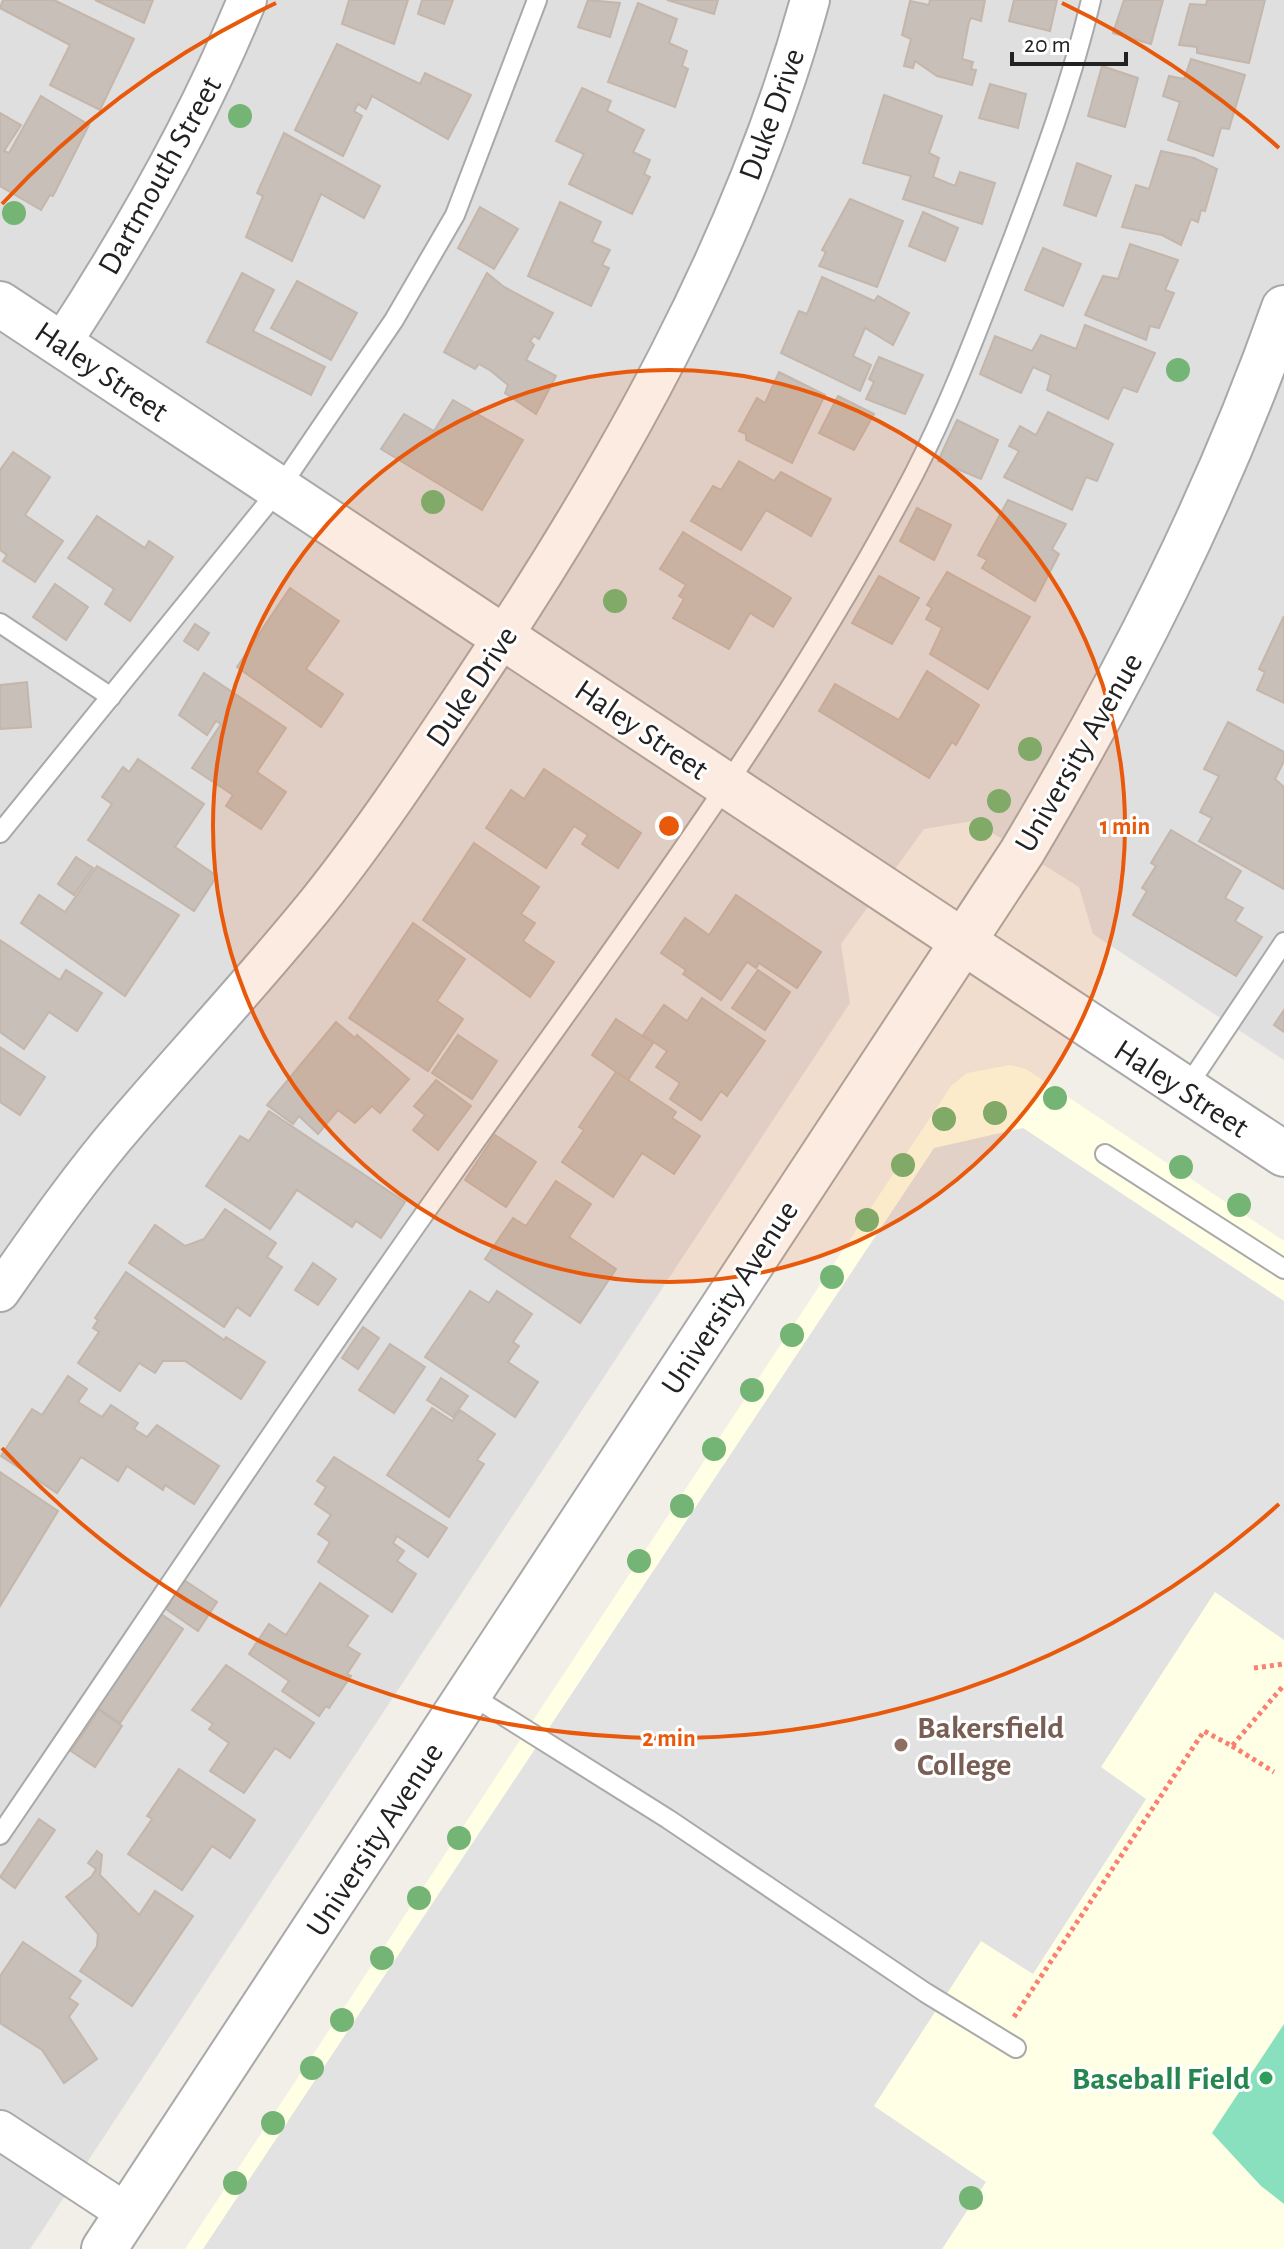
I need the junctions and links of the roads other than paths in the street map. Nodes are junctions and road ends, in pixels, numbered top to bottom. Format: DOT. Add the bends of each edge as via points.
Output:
graph roads {
  1 [pos="247,0"];
  2 [pos="537,0"];
  3 [pos="810,0"];
  4 [pos="1091,0"];
  5 [pos="0,304"];
  6 [pos="1284,308"];
  7 [pos="61,344"];
  8 [pos="279,489"];
  9 [pos="0,623"];
  10 [pos="504,637"];
  11 [pos="111,697"];
  12 [pos="727,786"];
  13 [pos="0,833"];
  14 [pos="1284,942"];
  15 [pos="962,944"];
  16 [pos="1185,1090"];
  17 [pos="1105,1154"];
  18 [pos="1284,1154"];
  19 [pos="1284,1269"];
  20 [pos="0,1292"];
  21 [pos="469,1694"];
  22 [pos="0,1835"];
  23 [pos="1008,2043"];
  24 [pos="0,2130"];
  25 [pos="116,2231"];
  1 -- 7 [label="street, Dartmouth Street" via="173,159"];
  2 -- 8 [label="lane" via="455,215 394,320"];
  3 -- 10 [label="street, Duke Drive" via="756,160 704,282 642,409"];
  4 -- 12 [label="lane" via="1025,206 915,472 827,627"];
  5 -- 7 [label="street, Haley Street"];
  6 -- 15 [label="street, University Avenue" via="1214,489 1156,613 1084,747"];
  7 -- 8 [label="street, Haley Street"];
  8 -- 10 [label="street, Haley Street"];
  8 -- 11 [label="lane"];
  9 -- 11 [label="lane"];
  10 -- 12 [label="street, Haley Street"];
  10 -- 20 [label="street, Duke Drive" via="391,806 318,902 128,1122"];
  11 -- 13 [label="lane"];
  12 -- 15 [label="street, Haley Street"];
  12 -- 22 [label="lane" via="407,1238"];
  14 -- 16 [label="lane"];
  15 -- 16 [label="street, Haley Street"];
  15 -- 21 [label="street, University Avenue"];
  16 -- 18 [label="street, Haley Street"];
  17 -- 19 [label="lane"];
  21 -- 23 [label="lane"];
  21 -- 25 [label="street, University Avenue"];
  24 -- 25 [label="street"];
}
